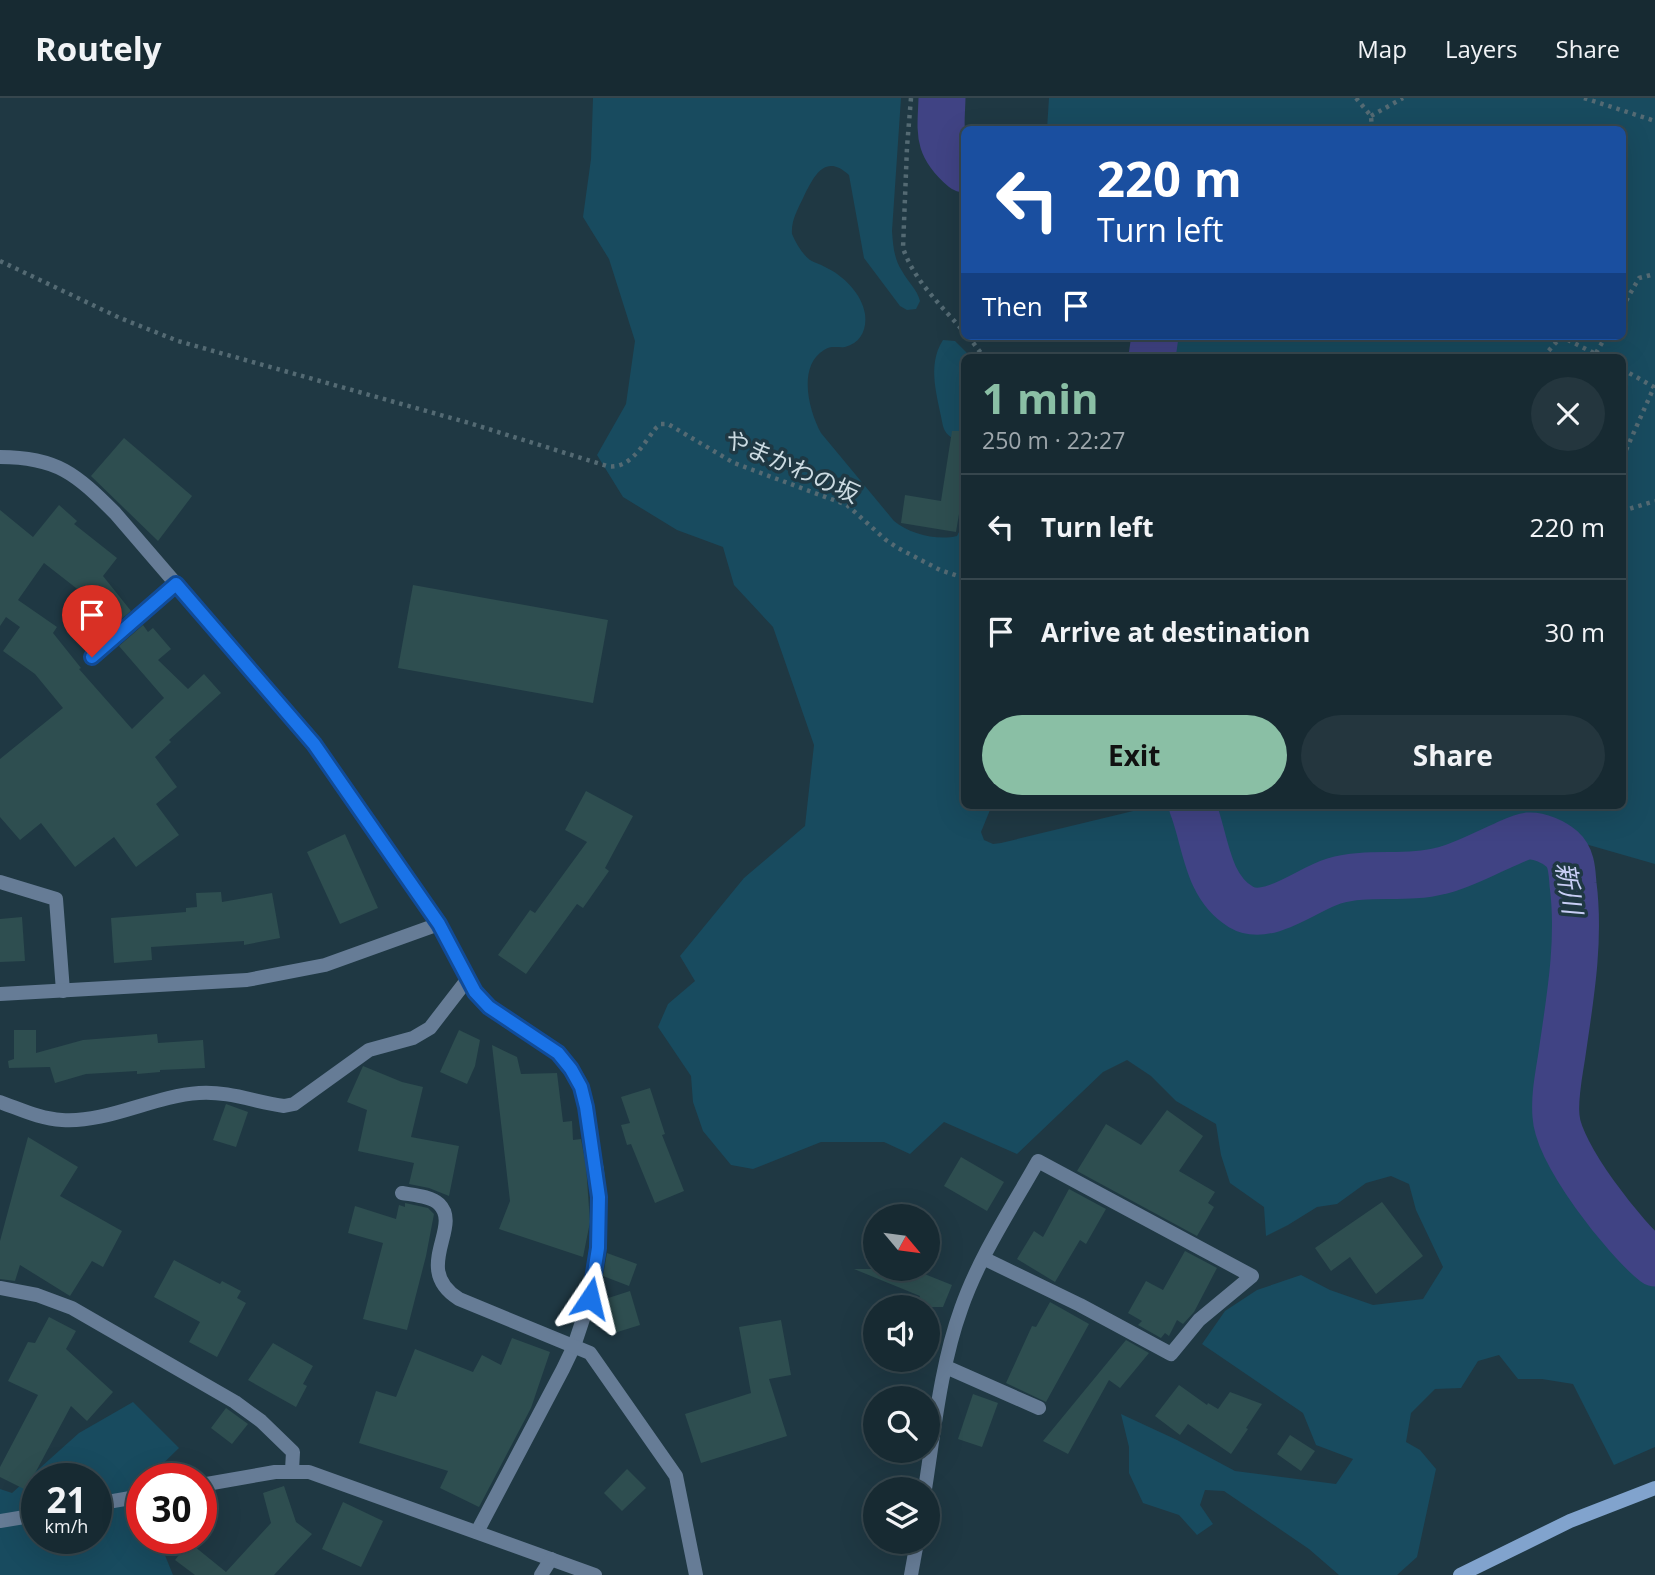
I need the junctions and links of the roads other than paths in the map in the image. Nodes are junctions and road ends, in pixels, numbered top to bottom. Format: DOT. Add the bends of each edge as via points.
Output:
graph roads {
  1 [pos="0,457"];
  2 [pos="176,584"];
  3 [pos="92,657"];
  4 [pos="0,882"];
  5 [pos="439,924"];
  6 [pos="467,980"];
  7 [pos="63,991"];
  8 [pos="0,994"];
  9 [pos="0,1102"];
  10 [pos="402,1193"];
  11 [pos="983,1258"];
  12 [pos="0,1288"];
  13 [pos="574,1346"];
  14 [pos="946,1367"];
  15 [pos="1039,1408"];
  16 [pos="292,1470"];
  17 [pos="927,1477"];
  18 [pos="217,1482"];
  19 [pos="1655,1488"];
  20 [pos="21,1518"];
  21 [pos="0,1521"];
  22 [pos="477,1532"];
  23 [pos="915,1554"];
  24 [pos="551,1559"];
  25 [pos="541,1575"];
  26 [pos="595,1575"];
  27 [pos="696,1575"];
  28 [pos="911,1575"];
  29 [pos="1460,1575"];
  1 -- 2 [label="street" via="40,460 71,475 115,513"];
  2 -- 3 [label="street"];
  2 -- 5 [label="street" via="314,744"];
  4 -- 7 [label="street" via="56,899"];
  5 -- 6 [label="street"];
  5 -- 7 [label="street" via="363,953 286,974 208,984"];
  6 -- 9 [label="street" via="430,1028 369,1050 284,1107 223,1093 198,1093 61,1121"];
  6 -- 13 [label="street" via="489,1007 558,1053 581,1087 597,1171 600,1222 590,1298"];
  7 -- 8 [label="street"];
  10 -- 13 [label="street" via="429,1198 439,1203 445,1214 438,1262 446,1291"];
  11 -- 11 [label="street" via="1038,1161 1252,1276 1199,1320 1171,1354"];
  11 -- 14 [label="street" via="960,1311"];
  12 -- 16 [label="street" via="72,1308 235,1402 293,1452"];
  13 -- 22 [label="street"];
  13 -- 27 [label="street" via="590,1353 676,1476"];
  14 -- 15 [label="street"];
  14 -- 17 [label="street"];
  16 -- 18 [label="street"];
  16 -- 22 [label="street" via="325,1477"];
  19 -- 29 [label="street" via="1560,1526"];
  20 -- 21 [label="street"];
  22 -- 24 [label="street"];
  23 -- 28 [label="street"];
  24 -- 25 [label="street"];
  24 -- 26 [label="street"];
}
